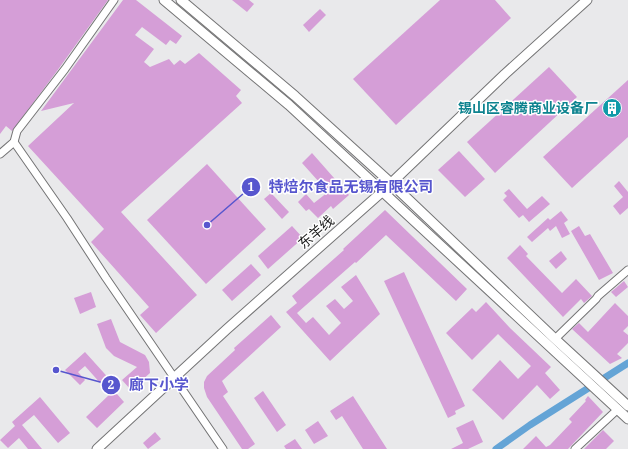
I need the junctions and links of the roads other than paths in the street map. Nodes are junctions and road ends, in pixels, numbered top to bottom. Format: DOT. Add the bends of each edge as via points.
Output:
graph roads {
  1 [pos="114,0"];
  2 [pos="164,0"];
  3 [pos="181,0"];
  4 [pos="587,0"];
  5 [pos="14,142"];
  6 [pos="0,154"];
  7 [pos="391,182"];
  8 [pos="383,191"];
  9 [pos="628,270"];
  10 [pos="555,339"];
  11 [pos="175,377"];
  12 [pos="628,406"];
  13 [pos="618,409"];
  14 [pos="628,419"];
  15 [pos="97,449"];
  16 [pos="223,449"];
  17 [pos="575,449"];
  1 -- 5 [label="street" via="18,131"];
  2 -- 8 [label="main road" via="289,104"];
  3 -- 7 [label="main road" via="295,96"];
  4 -- 7 [label="main road, 东羊线"];
  5 -- 6 [label="street"];
  5 -- 11 [label="street"];
  7 -- 8 [label="main road, 东羊线"];
  7 -- 10 [label="main road"];
  8 -- 11 [label="main road, 东羊线"];
  8 -- 13 [label="main road"];
  9 -- 10 [label="street"];
  10 -- 12 [label="main road"];
  11 -- 15 [label="main road, 东羊线"];
  11 -- 16 [label="street"];
  13 -- 14 [label="main road"];
  13 -- 17 [label="street"];
}
